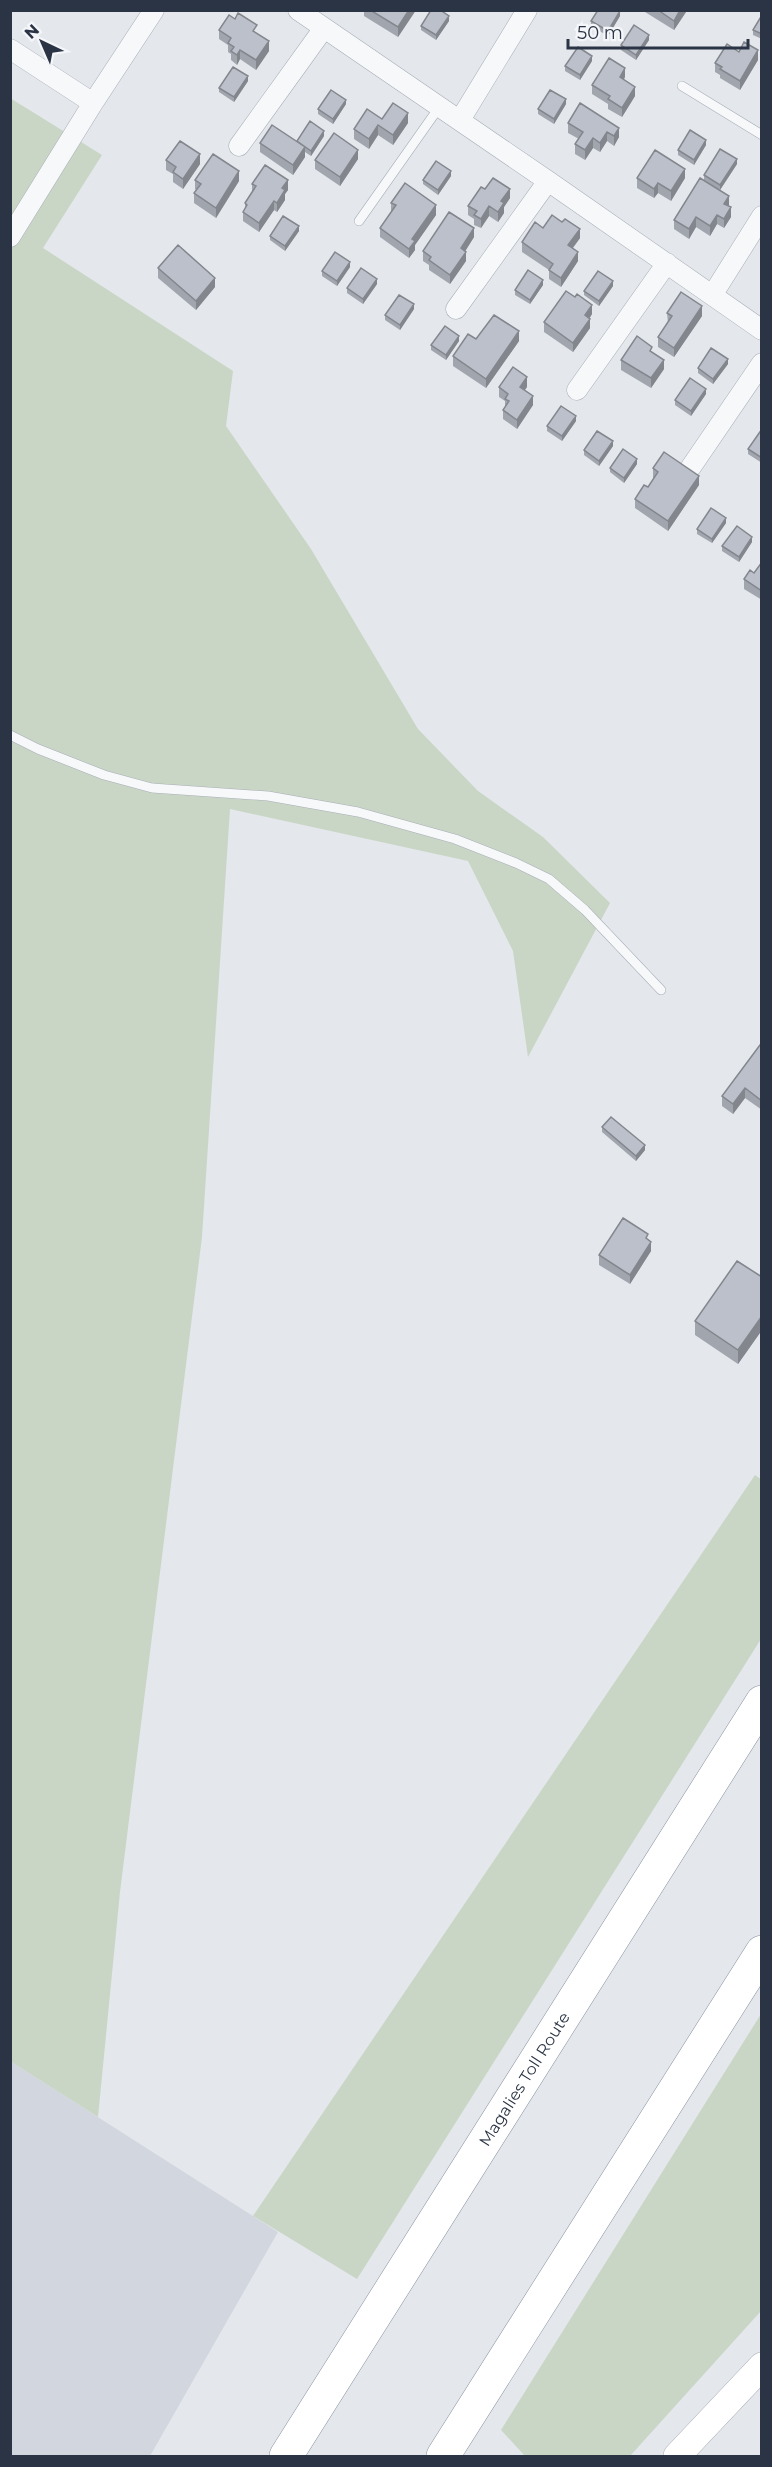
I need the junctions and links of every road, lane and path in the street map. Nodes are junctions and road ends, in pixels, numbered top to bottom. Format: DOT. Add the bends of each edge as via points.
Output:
graph roads {
  1 [pos="154,10"];
  2 [pos="298,10"];
  3 [pos="528,10"];
  4 [pos="324,28"];
  5 [pos="10,49"];
  6 [pos="682,86"];
  7 [pos="93,103"];
  8 [pos="440,106"];
  9 [pos="460,120"];
  10 [pos="762,135"];
  11 [pos="239,146"];
  12 [pos="548,180"];
  13 [pos="762,216"];
  14 [pos="359,220"];
  15 [pos="10,237"];
  16 [pos="667,263"];
  17 [pos="713,294"];
  18 [pos="456,309"];
  19 [pos="762,330"];
  20 [pos="762,363"];
  21 [pos="577,390"];
  22 [pos="691,467"];
  23 [pos="10,735"];
  24 [pos="661,990"];
  25 [pos="762,1702"];
  26 [pos="762,1952"];
  27 [pos="762,2366"];
  28 [pos="286,2457"];
  29 [pos="442,2457"];
  30 [pos="677,2457"];
  1 -- 7 [label="street"];
  2 -- 4 [label="street"];
  3 -- 9 [label="street"];
  4 -- 8 [label="street"];
  4 -- 11 [label="street"];
  5 -- 7 [label="street"];
  6 -- 10 [label="lane"];
  7 -- 15 [label="street"];
  8 -- 9 [label="street"];
  8 -- 14 [label="lane"];
  9 -- 12 [label="street"];
  12 -- 16 [label="street"];
  12 -- 18 [label="street"];
  13 -- 17 [label="street"];
  16 -- 17 [label="street"];
  16 -- 21 [label="street"];
  17 -- 19 [label="street"];
  20 -- 22 [label="street"];
  23 -- 24 [label="lane" via="104,775 152,788 268,796 358,812 455,838 549,879 585,910"];
  25 -- 28 [label="highway, Magalies Toll Route"];
  26 -- 29 [label="highway"];
  27 -- 30 [label="main road"];
}
